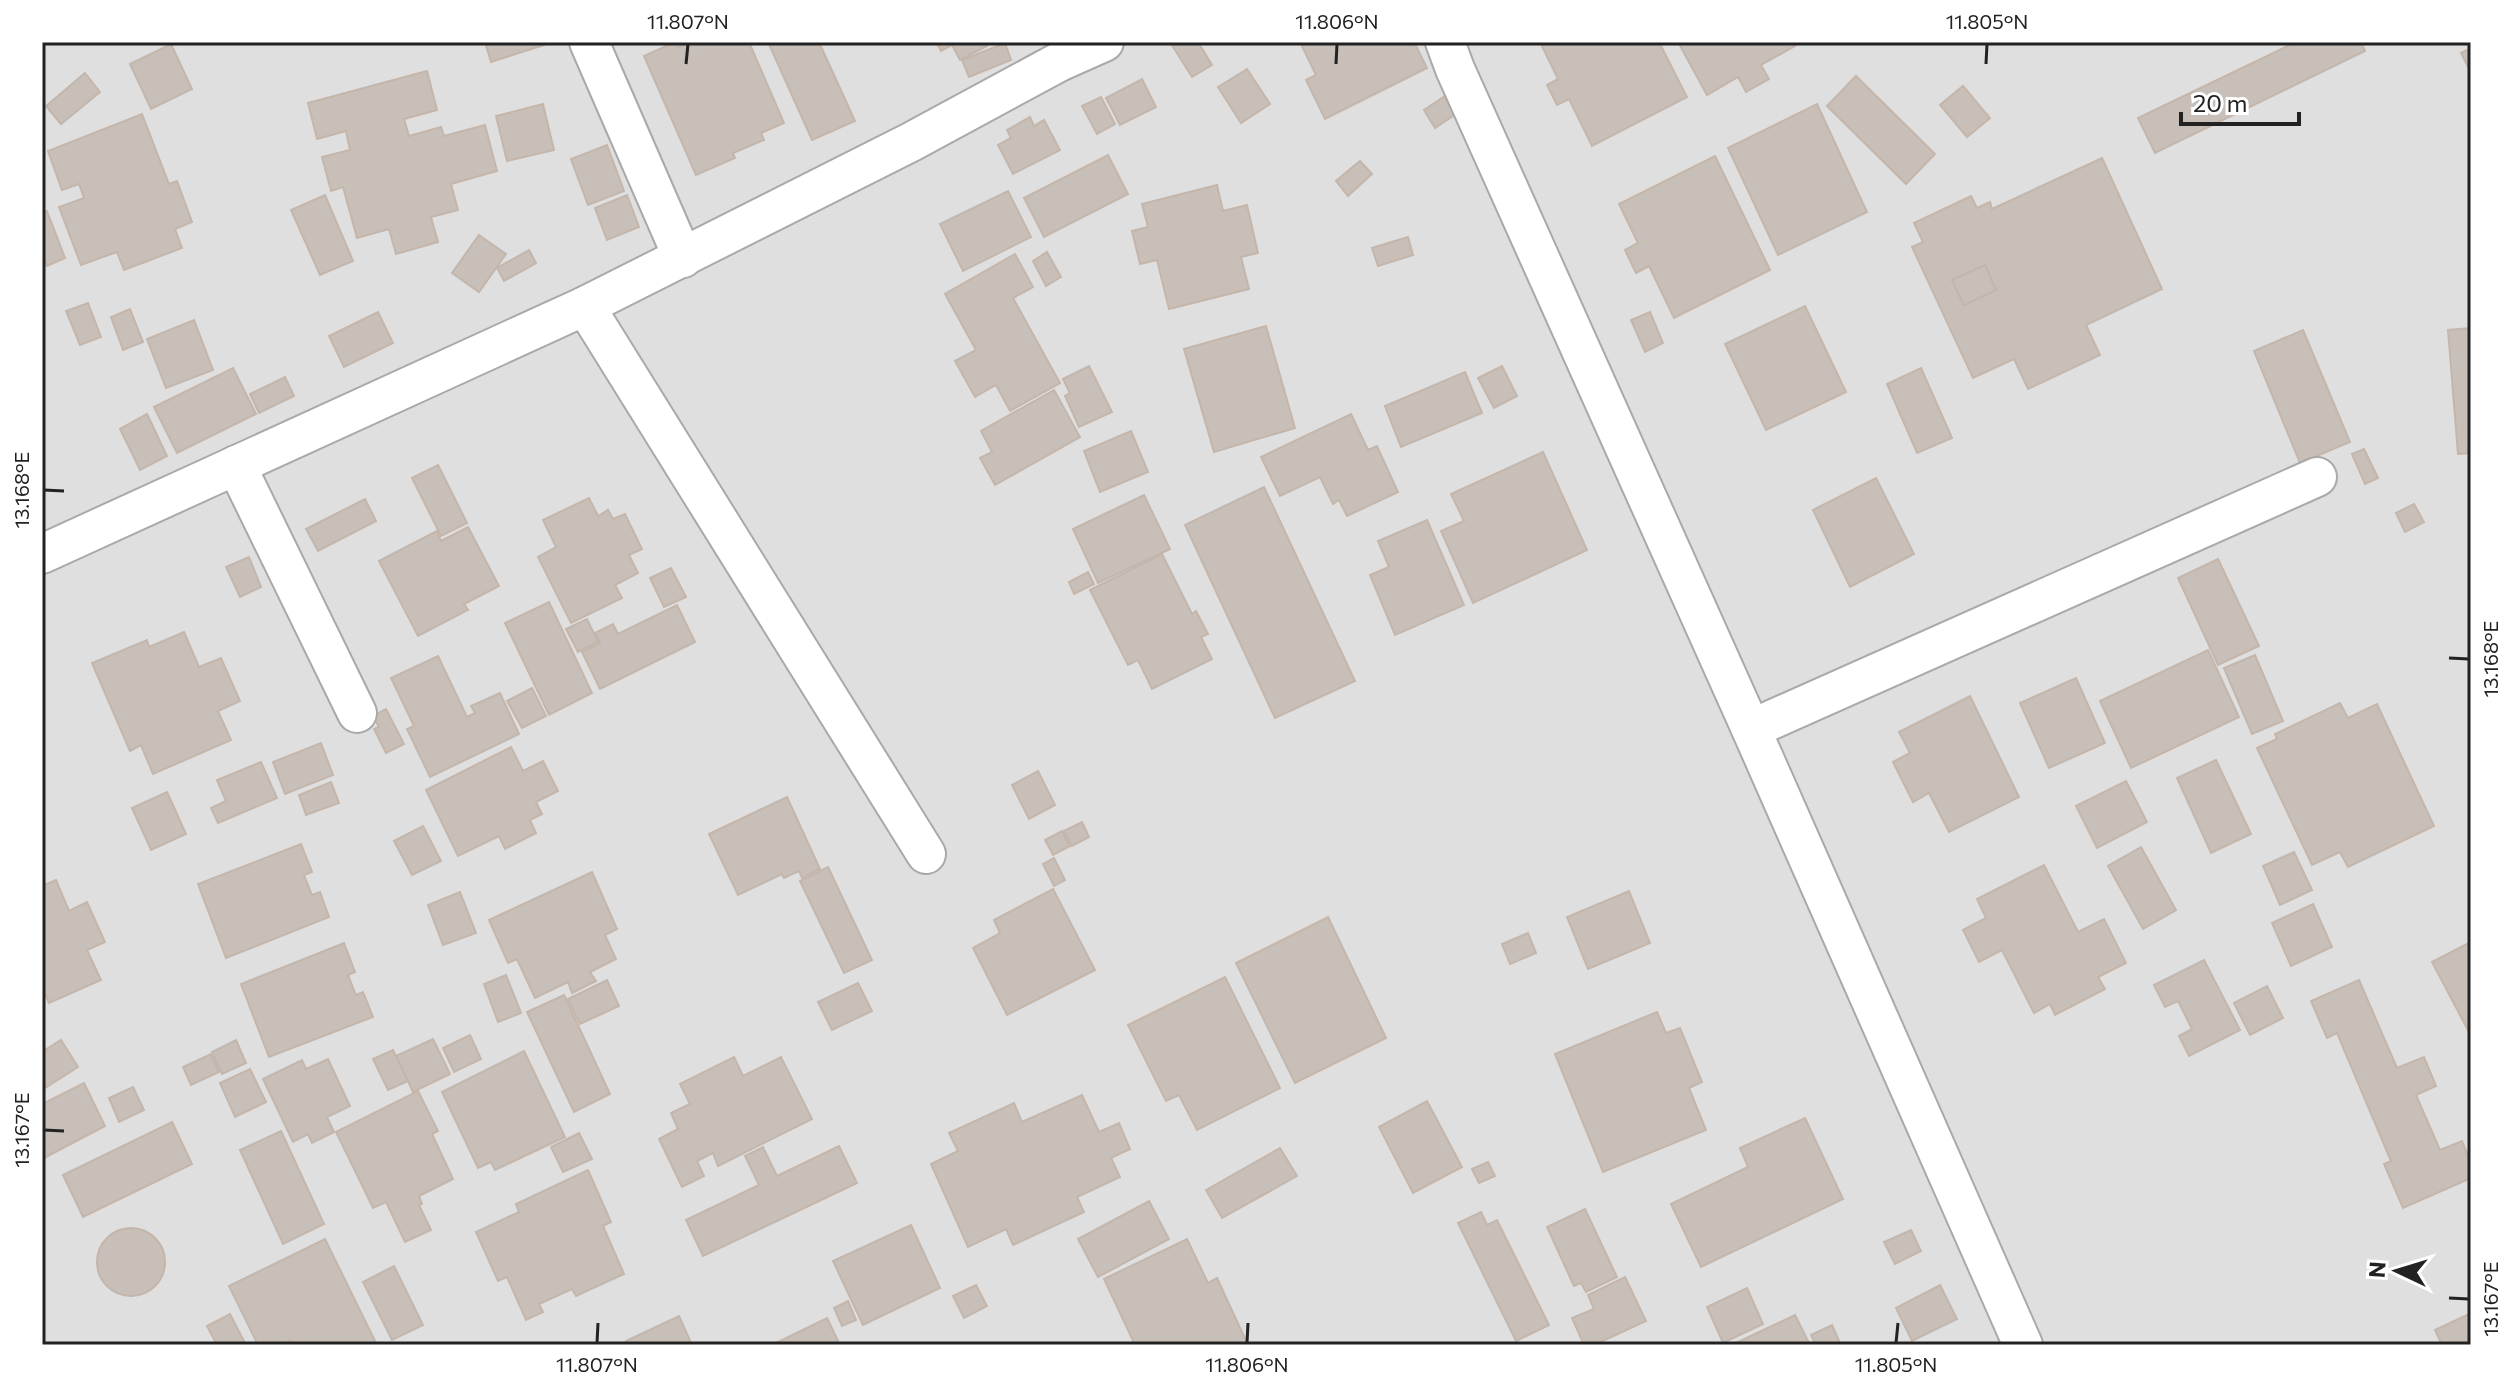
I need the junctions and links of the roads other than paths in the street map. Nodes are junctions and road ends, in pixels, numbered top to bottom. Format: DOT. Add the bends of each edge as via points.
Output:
graph roads {
  1 [pos="589,42"];
  2 [pos="1104,42"];
  3 [pos="1445,42"];
  4 [pos="683,258"];
  5 [pos="585,306"];
  6 [pos="236,465"];
  7 [pos="2317,477"];
  8 [pos="42,554"];
  9 [pos="357,713"];
  10 [pos="1751,729"];
  11 [pos="926,854"];
  12 [pos="2023,1345"];
  1 -- 4 [label="street"];
  2 -- 4 [label="street"];
  3 -- 10 [label="street"];
  4 -- 5 [label="street"];
  5 -- 6 [label="street"];
  5 -- 11 [label="street"];
  6 -- 8 [label="street"];
  6 -- 9 [label="street"];
  7 -- 10 [label="street"];
  10 -- 12 [label="street"];
}
